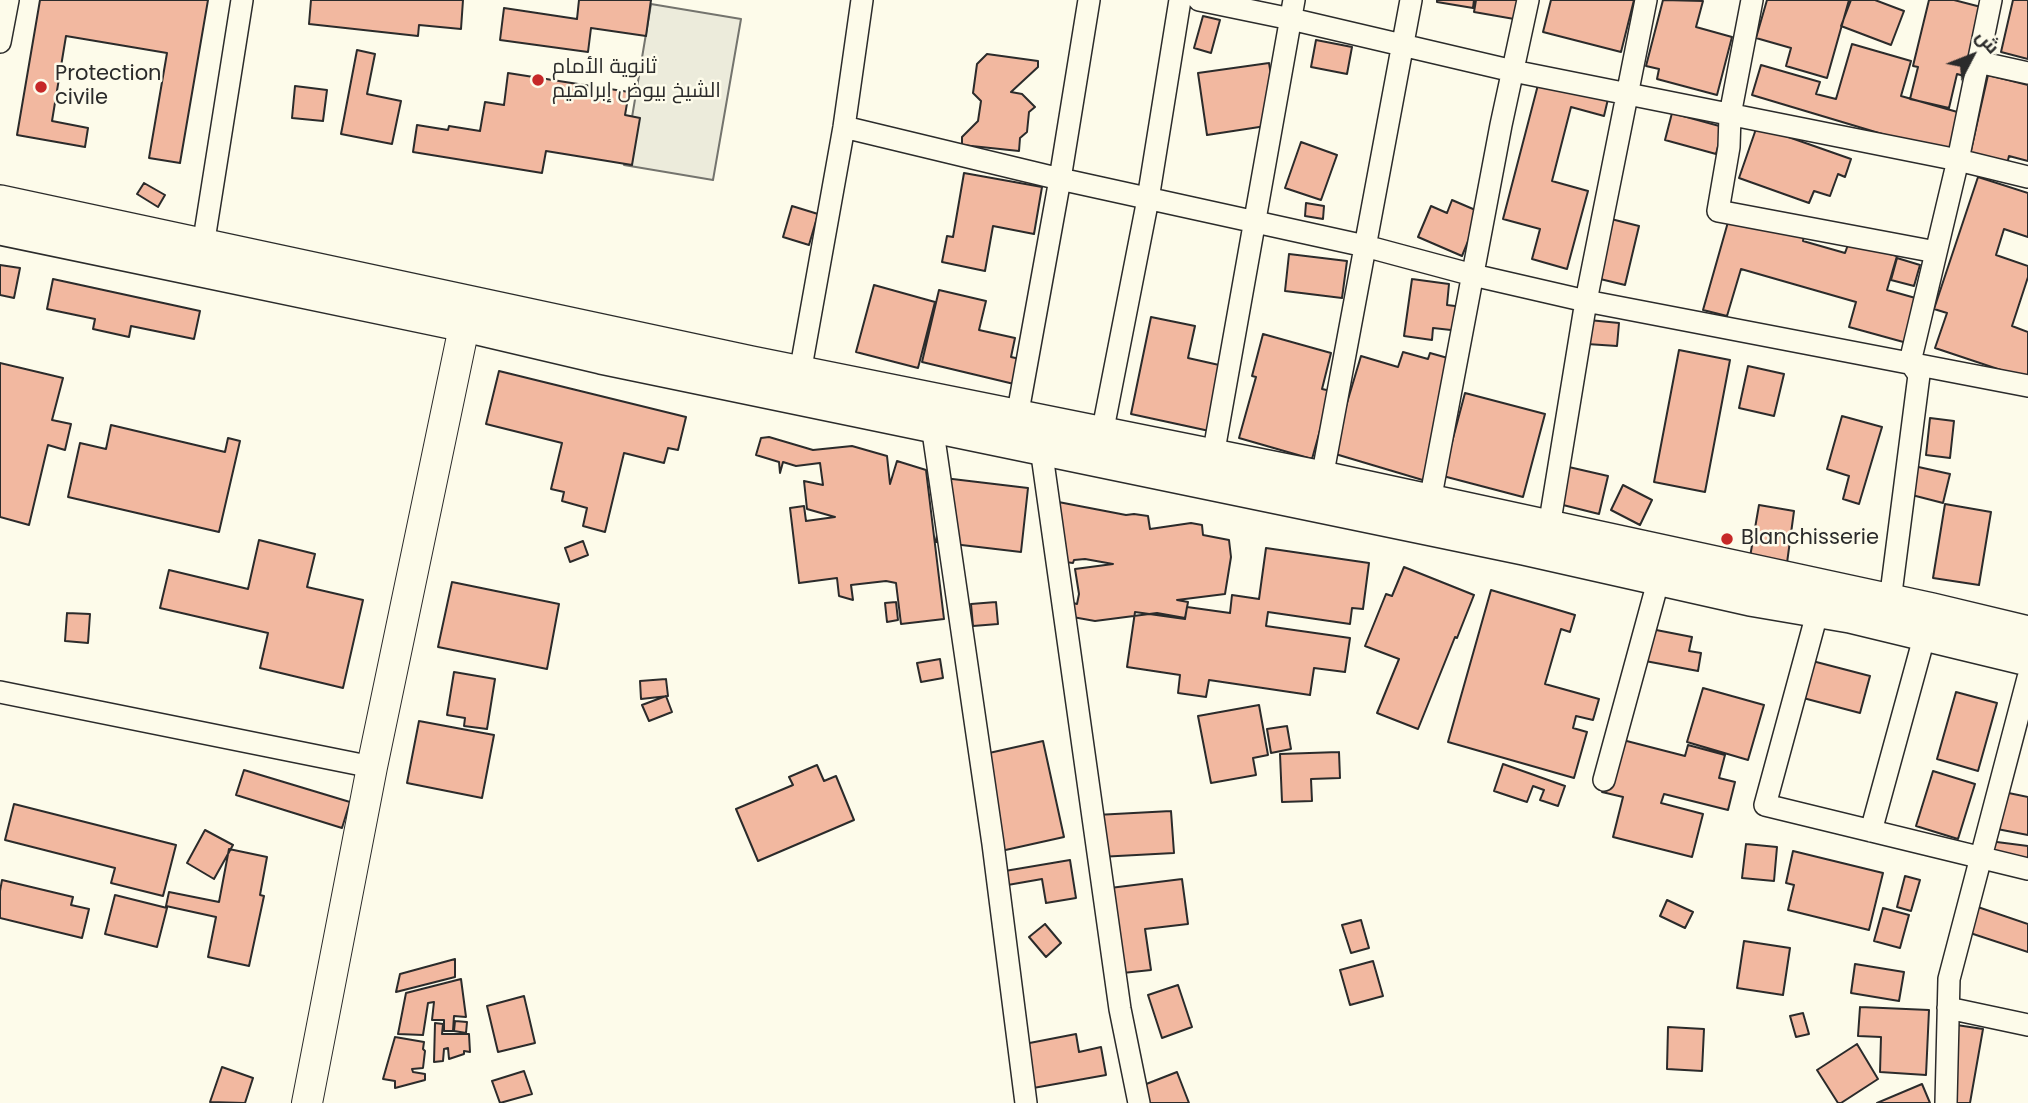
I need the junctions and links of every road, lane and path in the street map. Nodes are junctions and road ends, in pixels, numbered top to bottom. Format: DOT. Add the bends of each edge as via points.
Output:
graph roads {
  1 [pos="8,0"];
  2 [pos="242,0"];
  3 [pos="862,0"];
  4 [pos="1089,0"];
  5 [pos="1180,0"];
  6 [pos="1199,0"];
  7 [pos="1411,0"];
  8 [pos="1528,0"];
  9 [pos="1646,0"];
  10 [pos="1752,0"];
  11 [pos="1991,0"];
  12 [pos="1293,9"];
  13 [pos="0,42"];
  14 [pos="1402,44"];
  15 [pos="1979,62"];
  16 [pos="1513,71"];
  17 [pos="2028,74"];
  18 [pos="1626,94"];
  19 [pos="1730,115"];
  20 [pos="844,127"];
  21 [pos="1958,160"];
  22 [pos="2028,177"];
  23 [pos="1060,179"];
  24 [pos="1147,199"];
  25 [pos="0,202"];
  26 [pos="1255,223"];
  27 [pos="0,228"];
  28 [pos="203,246"];
  29 [pos="1365,246"];
  30 [pos="1936,252"];
  31 [pos="1473,275"];
  32 [pos="1586,301"];
  33 [pos="467,314"];
  34 [pos="1910,362"];
  35 [pos="800,373"];
  36 [pos="2028,386"];
  37 [pos="1017,417"];
  38 [pos="932,425"];
  39 [pos="1102,434"];
  40 [pos="1041,448"];
  41 [pos="1213,456"];
  42 [pos="1322,478"];
  43 [pos="1430,501"];
  44 [pos="1549,527"];
  45 [pos="1659,578"];
  46 [pos="1890,601"];
  47 [pos="1818,610"];
  48 [pos="2028,633"];
  49 [pos="1925,634"];
  50 [pos="2028,659"];
  51 [pos="2028,678"];
  52 [pos="0,692"];
  53 [pos="372,766"];
  54 [pos="1604,780"];
  55 [pos="1871,831"];
  56 [pos="1981,858"];
  57 [pos="2028,869"];
  58 [pos="1948,1008"];
  59 [pos="2028,1026"];
  60 [pos="307,1103"];
  61 [pos="1026,1103"];
  62 [pos="1139,1103"];
  63 [pos="1946,1103"];
  1 -- 13 [label="street"];
  2 -- 28 [label="street"];
  3 -- 20 [label="street"];
  4 -- 23 [label="street"];
  5 -- 24 [label="street"];
  6 -- 12 [label="street"];
  7 -- 14 [label="street"];
  8 -- 16 [label="street"];
  9 -- 18 [label="street"];
  10 -- 19 [label="street"];
  11 -- 15 [label="street"];
  12 -- 14 [label="street"];
  12 -- 26 [label="street"];
  14 -- 16 [label="street"];
  14 -- 29 [label="street"];
  15 -- 17 [label="street"];
  15 -- 21 [label="street"];
  16 -- 18 [label="street"];
  16 -- 31 [label="street"];
  18 -- 19 [label="street"];
  18 -- 32 [label="street"];
  19 -- 21 [label="street"];
  19 -- 30 [label="street" via="1730,147 1718,211"];
  20 -- 23 [label="street"];
  20 -- 35 [label="street"];
  21 -- 22 [label="street"];
  21 -- 30 [label="street"];
  23 -- 24 [label="street"];
  23 -- 37 [label="street"];
  24 -- 26 [label="street"];
  24 -- 39 [label="street"];
  25 -- 28 [label="main road"];
  26 -- 29 [label="street"];
  26 -- 41 [label="street"];
  27 -- 33 [label="main road"];
  28 -- 33 [label="main road"];
  29 -- 31 [label="street"];
  29 -- 42 [label="street"];
  30 -- 34 [label="street"];
  31 -- 32 [label="street"];
  31 -- 43 [label="street"];
  32 -- 34 [label="street"];
  32 -- 44 [label="street"];
  33 -- 35 [label="main road"];
  33 -- 38 [label="main road" via="601,357"];
  33 -- 53 [label="street"];
  34 -- 36 [label="street"];
  34 -- 46 [label="street" via="1919,375"];
  35 -- 37 [label="main road"];
  37 -- 39 [label="main road"];
  38 -- 40 [label="main road"];
  38 -- 61 [label="street"];
  39 -- 41 [label="main road"];
  40 -- 45 [label="main road"];
  40 -- 62 [label="street" via="1121,1009"];
  41 -- 42 [label="main road"];
  42 -- 43 [label="main road"];
  43 -- 44 [label="main road"];
  44 -- 46 [label="main road"];
  45 -- 47 [label="main road"];
  45 -- 54 [label="street"];
  46 -- 48 [label="main road"];
  47 -- 49 [label="main road"];
  47 -- 55 [label="street" via="1765,805"];
  49 -- 50 [label="main road"];
  49 -- 55 [label="street"];
  51 -- 56 [label="street"];
  52 -- 53 [label="street"];
  53 -- 60 [label="street"];
  55 -- 56 [label="street"];
  56 -- 57 [label="street"];
  56 -- 58 [label="street" via="1949,979"];
  58 -- 59 [label="street"];
  58 -- 63 [label="street"];
}
